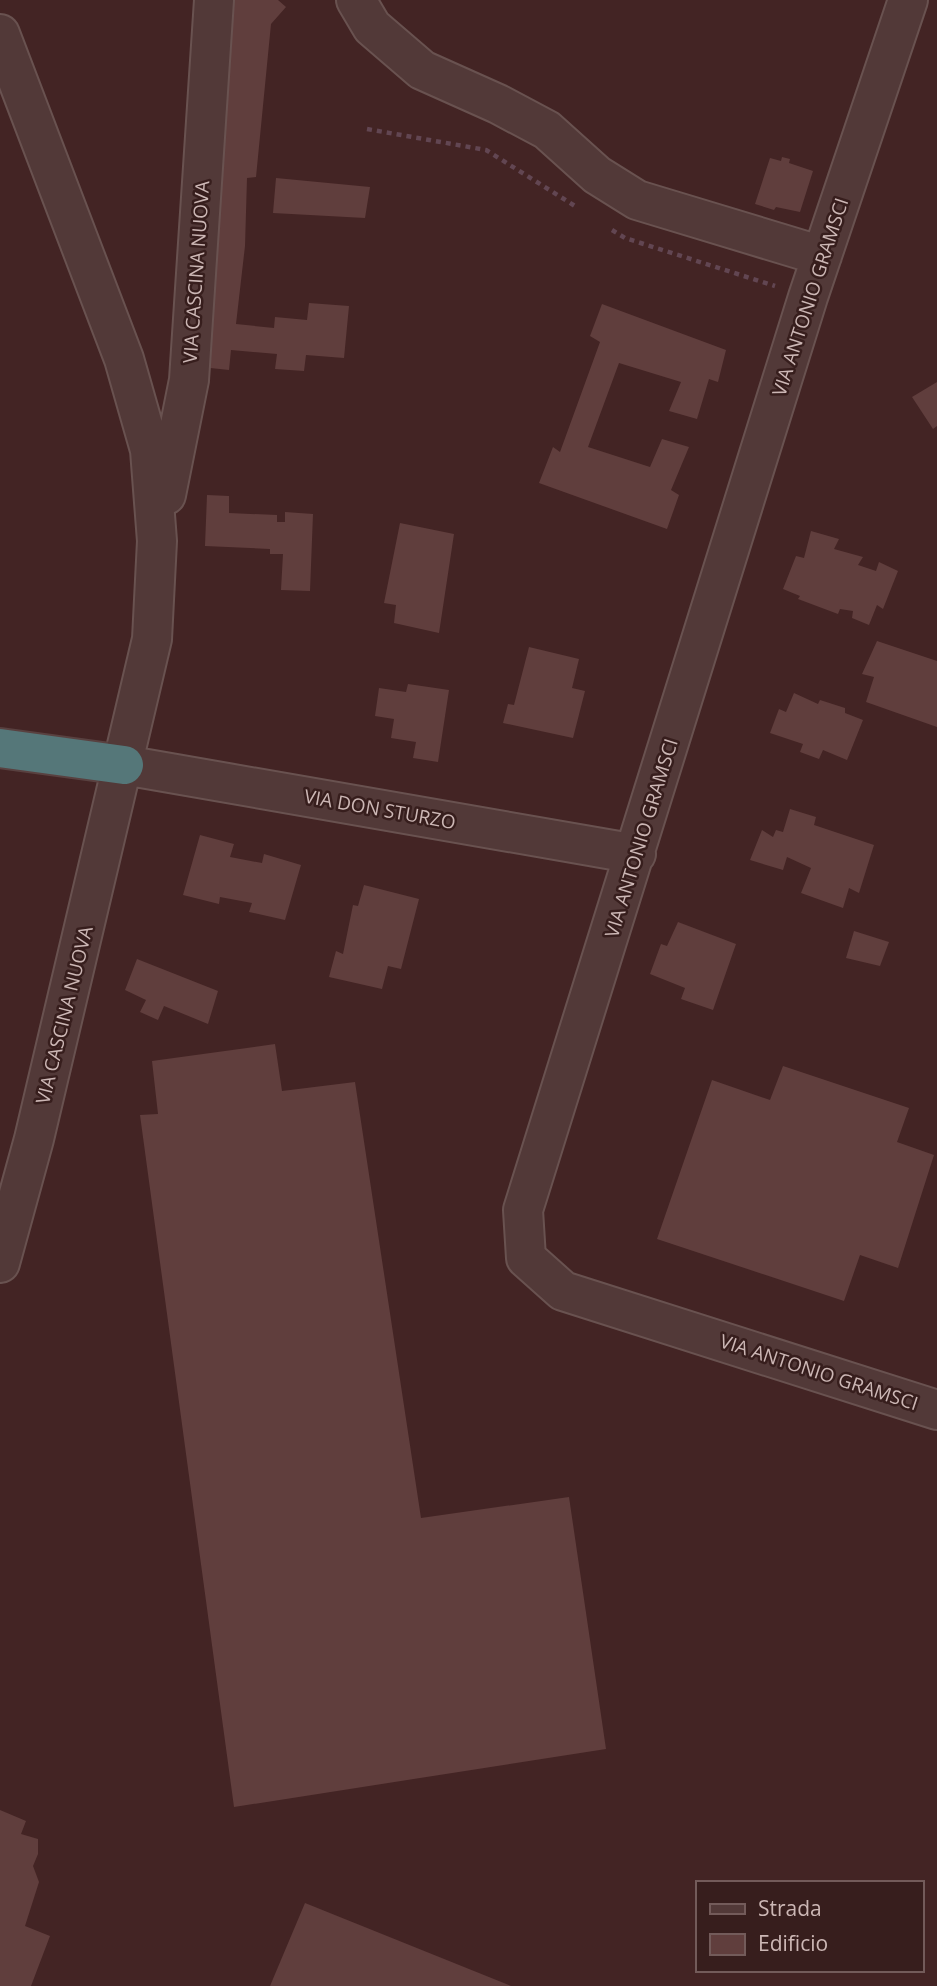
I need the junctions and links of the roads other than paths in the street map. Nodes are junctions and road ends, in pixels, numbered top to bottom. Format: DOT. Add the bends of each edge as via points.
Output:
graph roads {
  1 [pos="214,0"];
  2 [pos="356,0"];
  3 [pos="908,0"];
  4 [pos="0,34"];
  5 [pos="822,256"];
  6 [pos="157,541"];
  7 [pos="5,747"];
  8 [pos="124,765"];
  9 [pos="636,854"];
  10 [pos="0,1263"];
  11 [pos="937,1410"];
  1 -- 6 [label="street, VIA CASCINA NUOVA" via="189,380"];
  2 -- 5 [label="street" via="372,27 422,71 547,130 597,176 637,200"];
  3 -- 5 [label="street, VIA ANTONIO GRAMSCI"];
  4 -- 6 [label="street" via="124,359 150,450"];
  5 -- 9 [label="street, VIA ANTONIO GRAMSCI"];
  6 -- 8 [label="street, VIA CASCINA NUOVA" via="152,639"];
  7 -- 8 [label="highway"];
  8 -- 9 [label="street, VIA DON STURZO"];
  8 -- 10 [label="street, VIA CASCINA NUOVA"];
  9 -- 11 [label="street, VIA ANTONIO GRAMSCI" via="523,1210 526,1258 563,1291"];
}
